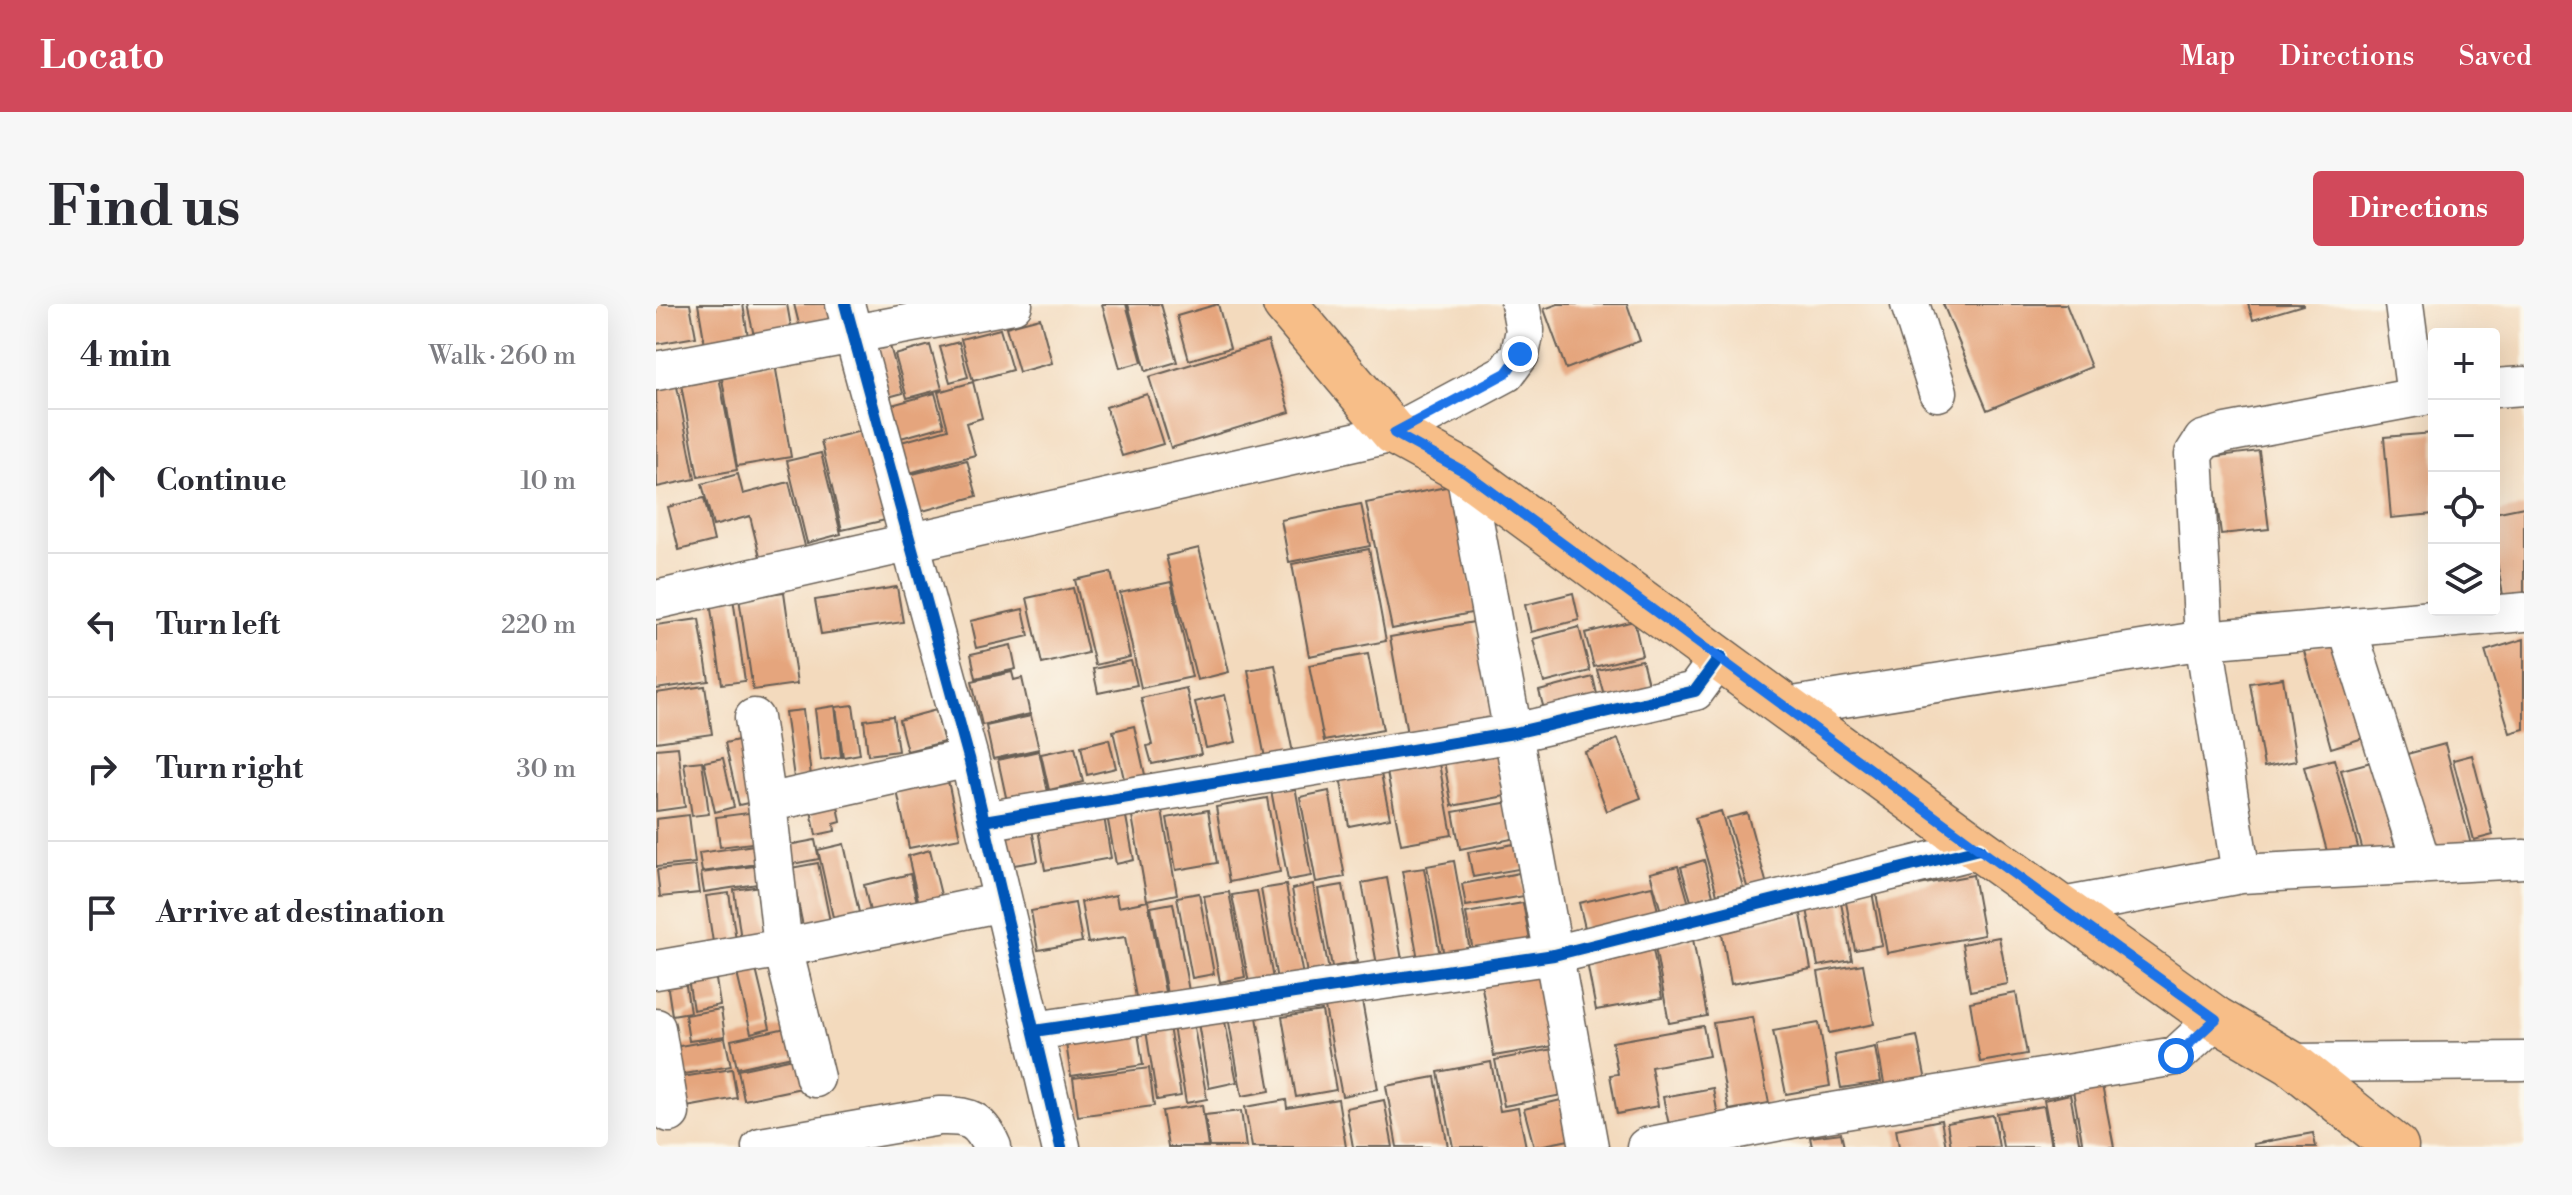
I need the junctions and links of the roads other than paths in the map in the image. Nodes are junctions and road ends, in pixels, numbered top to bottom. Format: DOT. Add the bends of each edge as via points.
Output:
graph roads {
  1 [pos="1013,304"];
  2 [pos="1285,304"];
  3 [pos="1520,304"];
  4 [pos="1910,304"];
  5 [pos="2404,304"];
  6 [pos="849,319"];
  7 [pos="656,371"];
  8 [pos="2524,386"];
  9 [pos="2500,388"];
  10 [pos="1938,392"];
  11 [pos="2425,395"];
  12 [pos="1394,433"];
  13 [pos="1465,472"];
  14 [pos="910,542"];
  15 [pos="656,600"];
  16 [pos="2524,612"];
  17 [pos="2347,627"];
  18 [pos="2204,640"];
  19 [pos="1720,657"];
  20 [pos="1787,707"];
  21 [pos="754,718"];
  22 [pos="1514,733"];
  23 [pos="969,758"];
  24 [pos="767,803"];
  25 [pos="984,821"];
  26 [pos="1979,849"];
  27 [pos="2524,859"];
  28 [pos="2422,865"];
  29 [pos="2241,874"];
  30 [pos="1003,902"];
  31 [pos="2062,907"];
  32 [pos="783,948"];
  33 [pos="1554,955"];
  34 [pos="656,970"];
  35 [pos="2216,1019"];
  36 [pos="656,1028"];
  37 [pos="1034,1031"];
  38 [pos="2524,1061"];
  39 [pos="2291,1063"];
  40 [pos="815,1078"];
  41 [pos="670,1113"];
  42 [pos="761,1147"];
  43 [pos="992,1147"];
  44 [pos="1061,1147"];
  45 [pos="1589,1147"];
  46 [pos="1646,1147"];
  47 [pos="2396,1147"];
  1 -- 6 [label="street"];
  2 -- 12 [label="main road"];
  3 -- 12 [label="street" via="1525,330 1520,354 1506,373"];
  4 -- 10 [label="street"];
  5 -- 11 [label="street"];
  6 -- 7 [label="street"];
  6 -- 14 [label="street"];
  8 -- 9 [label="street"];
  11 -- 18 [label="street" via="2203,440 2194,454"];
  12 -- 13 [label="main road"];
  12 -- 14 [label="street"];
  13 -- 19 [label="main road"];
  13 -- 22 [label="street"];
  14 -- 15 [label="street"];
  14 -- 23 [label="street"];
  16 -- 17 [label="street"];
  17 -- 18 [label="street"];
  17 -- 28 [label="street"];
  18 -- 20 [label="street"];
  18 -- 29 [label="street"];
  19 -- 20 [label="main road"];
  19 -- 22 [label="street" via="1695,691"];
  20 -- 26 [label="main road"];
  21 -- 24 [label="street"];
  22 -- 25 [label="street"];
  22 -- 33 [label="street"];
  23 -- 24 [label="street"];
  23 -- 25 [label="street"];
  24 -- 32 [label="street"];
  25 -- 30 [label="street"];
  26 -- 31 [label="main road"];
  26 -- 33 [label="street"];
  27 -- 28 [label="street"];
  28 -- 29 [label="street"];
  29 -- 31 [label="street"];
  30 -- 32 [label="street"];
  30 -- 37 [label="street"];
  31 -- 35 [label="main road"];
  32 -- 34 [label="street"];
  32 -- 40 [label="street"];
  33 -- 37 [label="street"];
  33 -- 45 [label="street"];
  35 -- 39 [label="main road"];
  35 -- 46 [label="street" via="2176,1056"];
  36 -- 41 [label="street"];
  37 -- 44 [label="street"];
  38 -- 39 [label="street"];
  39 -- 47 [label="main road"];
  42 -- 43 [label="street" via="962,1115 981,1126"];
}
